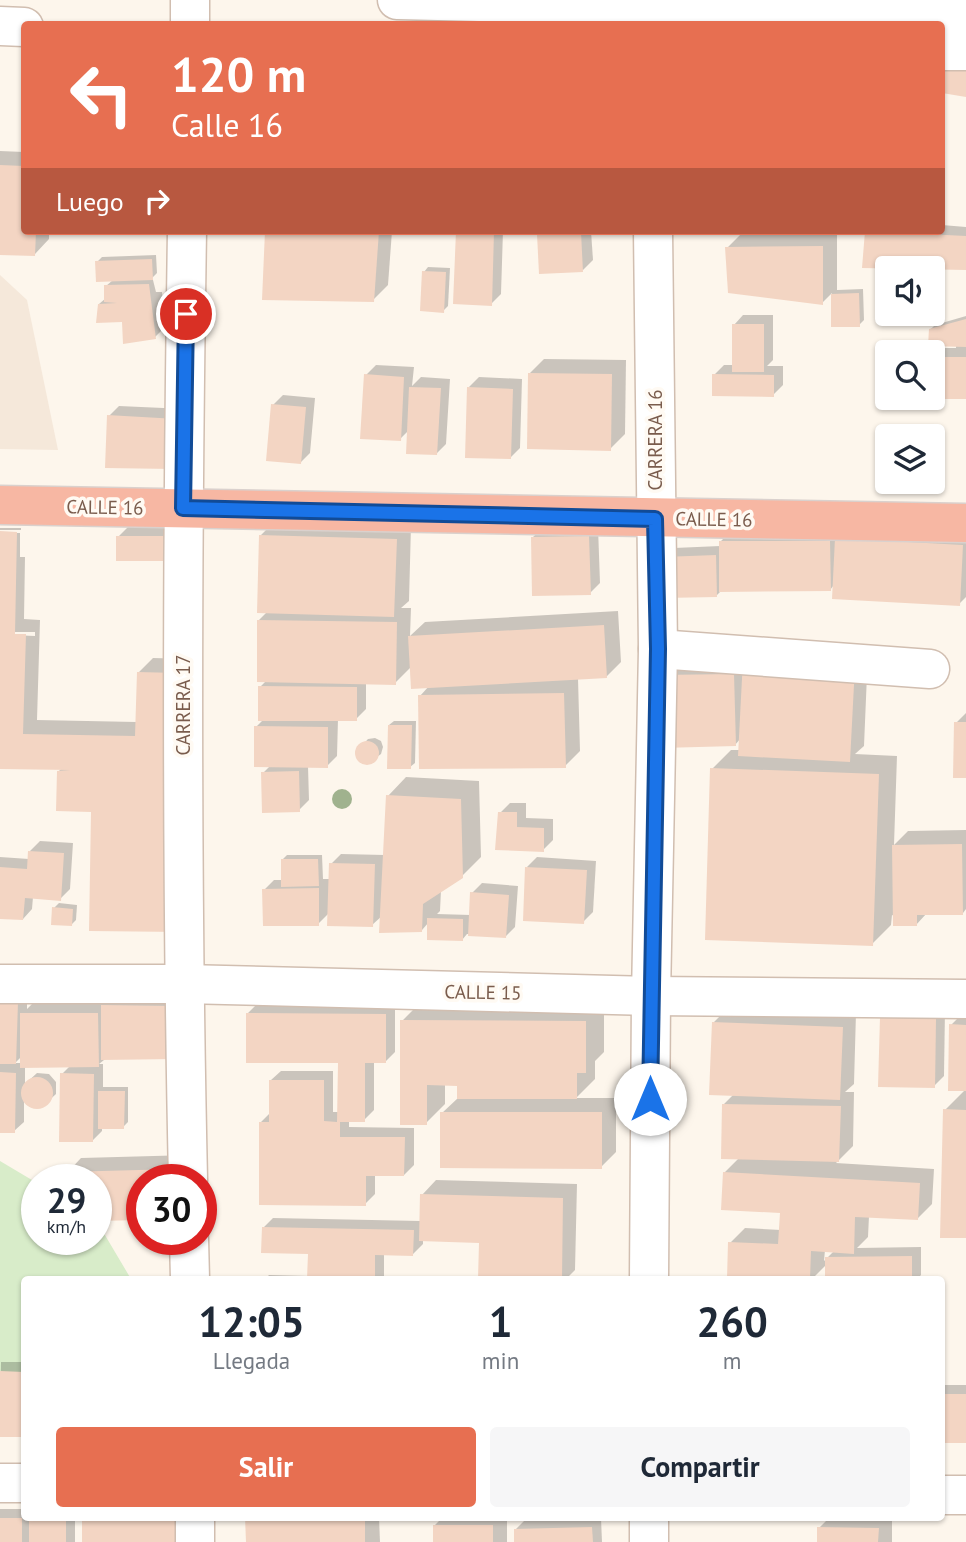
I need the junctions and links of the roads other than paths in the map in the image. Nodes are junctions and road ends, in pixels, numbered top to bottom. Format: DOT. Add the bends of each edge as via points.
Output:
graph roads {
  1 [pos="190,0"];
  2 [pos="397,0"];
  3 [pos="655,10"];
  4 [pos="966,14"];
  5 [pos="190,21"];
  6 [pos="0,26"];
  7 [pos="21,27"];
  8 [pos="945,51"];
  9 [pos="966,51"];
  10 [pos="187,235"];
  11 [pos="653,235"];
  12 [pos="0,505"];
  13 [pos="183,508"];
  14 [pos="655,519"];
  15 [pos="966,523"];
  16 [pos="658,649"];
  17 [pos="930,670"];
  18 [pos="0,984"];
  19 [pos="184,984"];
  20 [pos="651,996"];
  21 [pos="966,999"];
  22 [pos="188,1164"];
  23 [pos="189,1255"];
  24 [pos="190,1276"];
  25 [pos="649,1276"];
  26 [pos="0,1483"];
  27 [pos="21,1483"];
  28 [pos="945,1495"];
  29 [pos="966,1495"];
  30 [pos="195,1521"];
  31 [pos="649,1521"];
  32 [pos="195,1542"];
  33 [pos="649,1542"];
  1 -- 5 [label="street"];
  2 -- 3 [label="street"];
  3 -- 4 [label="street"];
  6 -- 7 [label="street"];
  8 -- 9 [label="street"];
  10 -- 13 [label="street, CARRERA 17"];
  11 -- 14 [label="street, CARRERA 16"];
  12 -- 13 [label="highway, CALLE 16"];
  13 -- 14 [label="highway, CALLE 16"];
  13 -- 19 [label="street, CARRERA 17"];
  14 -- 15 [label="highway, CALLE 16"];
  14 -- 16 [label="street, CARRERA 16"];
  16 -- 17 [label="street"];
  16 -- 20 [label="street, CARRERA 16"];
  18 -- 19 [label="street, CALLE 15"];
  19 -- 20 [label="street, CALLE 15"];
  19 -- 22 [label="street, CARRERA 17"];
  20 -- 21 [label="street, CALLE 15"];
  20 -- 25 [label="street, CARRERA 16"];
  23 -- 24 [label="street"];
  26 -- 27 [label="street"];
  28 -- 29 [label="street"];
  30 -- 32 [label="street"];
  31 -- 33 [label="street"];
}
